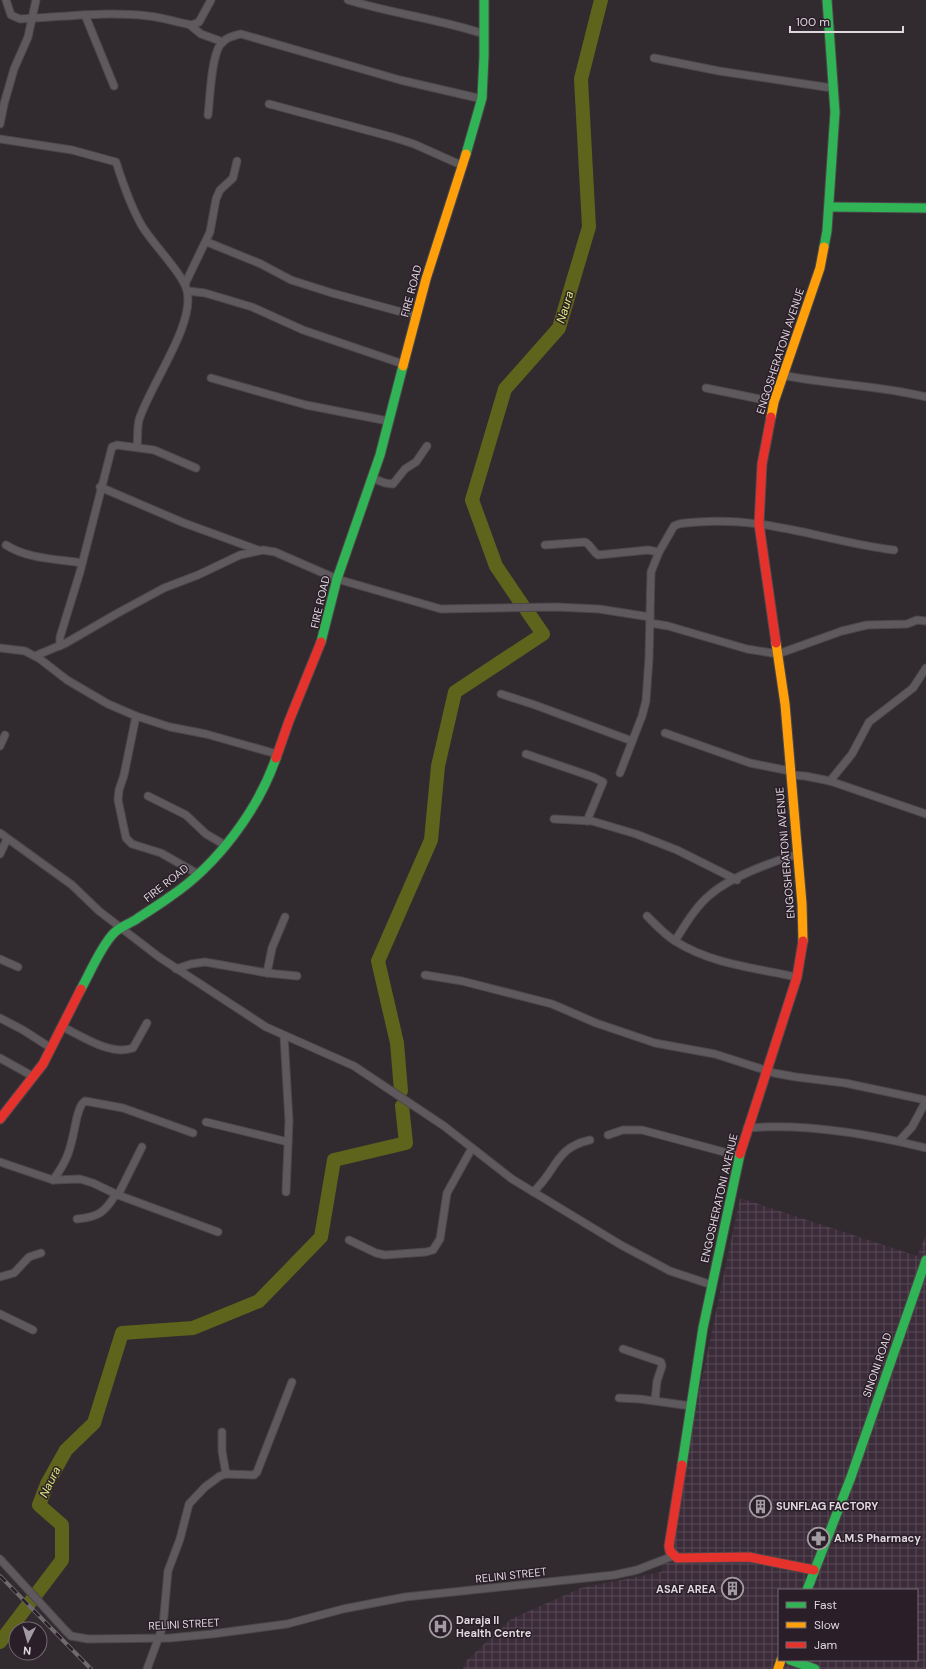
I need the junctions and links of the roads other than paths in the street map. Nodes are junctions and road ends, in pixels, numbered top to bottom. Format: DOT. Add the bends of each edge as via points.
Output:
graph roads {
  1 [pos="6,0"];
  2 [pos="36,0"];
  3 [pos="211,0"];
  4 [pos="348,0"];
  5 [pos="484,0"];
  6 [pos="827,0"];
  7 [pos="85,15"];
  8 [pos="34,17"];
  9 [pos="190,25"];
  10 [pos="484,34"];
  11 [pos="223,42"];
  12 [pos="654,58"];
  13 [pos="114,86"];
  14 [pos="832,88"];
  15 [pos="482,99"];
  16 [pos="2,103"];
  17 [pos="269,104"];
  18 [pos="208,115"];
  19 [pos="0,124"];
  20 [pos="0,139"];
  21 [pos="238,161"];
  22 [pos="461,165"];
  23 [pos="829,207"];
  24 [pos="926,208"];
  25 [pos="207,242"];
  26 [pos="186,288"];
  27 [pos="416,316"];
  28 [pos="404,364"];
  29 [pos="782,375"];
  30 [pos="211,378"];
  31 [pos="706,388"];
  32 [pos="926,397"];
  33 [pos="774,402"];
  34 [pos="388,421"];
  35 [pos="427,446"];
  36 [pos="137,447"];
  37 [pos="196,468"];
  38 [pos="372,478"];
  39 [pos="100,487"];
  40 [pos="759,524"];
  41 [pos="6,545"];
  42 [pos="545,545"];
  43 [pos="258,550"];
  44 [pos="894,550"];
  45 [pos="659,552"];
  46 [pos="82,563"];
  47 [pos="337,579"];
  48 [pos="650,620"];
  49 [pos="926,621"];
  50 [pos="60,646"];
  51 [pos="0,648"];
  52 [pos="778,654"];
  53 [pos="34,656"];
  54 [pos="926,668"];
  55 [pos="501,694"];
  56 [pos="136,716"];
  57 [pos="665,733"];
  58 [pos="4,735"];
  59 [pos="632,741"];
  60 [pos="0,746"];
  61 [pos="277,754"];
  62 [pos="526,754"];
  63 [pos="620,773"];
  64 [pos="791,773"];
  65 [pos="830,781"];
  66 [pos="148,796"];
  67 [pos="926,814"];
  68 [pos="554,819"];
  69 [pos="587,821"];
  70 [pos="0,833"];
  71 [pos="7,839"];
  72 [pos="225,845"];
  73 [pos="0,854"];
  74 [pos="798,854"];
  75 [pos="198,874"];
  76 [pos="737,880"];
  77 [pos="647,916"];
  78 [pos="285,917"];
  79 [pos="121,927"];
  80 [pos="675,941"];
  81 [pos="0,959"];
  82 [pos="18,967"];
  83 [pos="176,970"];
  84 [pos="267,973"];
  85 [pos="425,975"];
  86 [pos="296,976"];
  87 [pos="797,976"];
  88 [pos="0,1018"];
  89 [pos="147,1023"];
  90 [pos="63,1027"];
  91 [pos="284,1036"];
  92 [pos="51,1048"];
  93 [pos="0,1058"];
  94 [pos="766,1070"];
  95 [pos="34,1077"];
  96 [pos="926,1101"];
  97 [pos="0,1120"];
  98 [pos="206,1122"];
  99 [pos="747,1128"];
  100 [pos="193,1133"];
  101 [pos="608,1135"];
  102 [pos="590,1140"];
  103 [pos="899,1141"];
  104 [pos="288,1142"];
  105 [pos="142,1147"];
  106 [pos="472,1148"];
  107 [pos="926,1148"];
  108 [pos="739,1156"];
  109 [pos="0,1162"];
  110 [pos="53,1180"];
  111 [pos="286,1192"];
  112 [pos="533,1192"];
  113 [pos="117,1194"];
  114 [pos="77,1219"];
  115 [pos="218,1232"];
  116 [pos="349,1240"];
  117 [pos="40,1252"];
  118 [pos="926,1260"];
  119 [pos="0,1277"];
  120 [pos="712,1285"];
  121 [pos="0,1314"];
  122 [pos="34,1330"];
  123 [pos="623,1349"];
  124 [pos="292,1382"];
  125 [pos="619,1398"];
  126 [pos="655,1400"];
  127 [pos="691,1406"];
  128 [pos="222,1432"];
  129 [pos="226,1474"];
  130 [pos="673,1556"];
  131 [pos="0,1559"];
  132 [pos="814,1570"];
  133 [pos="807,1589"];
  134 [pos="159,1637"];
  135 [pos="793,1661"];
  136 [pos="147,1669"];
  137 [pos="815,1669"];
  1 -- 8 [label="street" via="9,12 15,18"];
  2 -- 8 [label="street"];
  3 -- 9 [label="street" via="199,22"];
  4 -- 10 [label="street"];
  5 -- 10 [label="street, FIRE ROAD"];
  6 -- 14 [label="street, ENGOSHERATONI AVENUE"];
  7 -- 8 [label="street"];
  7 -- 9 [label="street" via="146,15"];
  7 -- 13 [label="street"];
  8 -- 16 [label="street"];
  9 -- 11 [label="street" via="201,34"];
  10 -- 15 [label="street, FIRE ROAD" via="485,68"];
  11 -- 15 [label="street" via="230,36 241,34 400,80"];
  11 -- 18 [label="street" via="216,55"];
  12 -- 14 [label="street" via="719,71"];
  14 -- 23 [label="street, ENGOSHERATONI AVENUE" via="835,112"];
  15 -- 22 [label="street, FIRE ROAD"];
  16 -- 19 [label="street"];
  17 -- 22 [label="street" via="392,136"];
  20 -- 26 [label="street" via="72,150 116,162 141,225"];
  21 -- 25 [label="street" via="233,178 220,190 216,199"];
  22 -- 27 [label="street, FIRE ROAD"];
  23 -- 24 [label="street"];
  23 -- 29 [label="street, ENGOSHERATONI AVENUE" via="820,268"];
  25 -- 26 [label="street"];
  25 -- 27 [label="street" via="261,264 291,280"];
  26 -- 28 [label="street" via="252,307 303,330"];
  26 -- 36 [label="street" via="189,300 186,315 139,421"];
  27 -- 28 [label="street, FIRE ROAD"];
  28 -- 34 [label="street, FIRE ROAD"];
  29 -- 32 [label="street" via="818,382 896,390"];
  29 -- 33 [label="street, ENGOSHERATONI AVENUE"];
  30 -- 34 [label="street" via="306,405"];
  31 -- 33 [label="street"];
  33 -- 40 [label="street, ENGOSHERATONI AVENUE" via="762,464"];
  34 -- 38 [label="street, FIRE ROAD"];
  35 -- 38 [label="street" via="416,462 404,469 394,484"];
  36 -- 37 [label="street" via="154,450"];
  36 -- 39 [label="street" via="112,447"];
  38 -- 47 [label="street, FIRE ROAD"];
  39 -- 43 [label="street" via="184,523"];
  39 -- 46 [label="street"];
  40 -- 44 [label="street"];
  40 -- 45 [label="street" via="708,521 677,524"];
  40 -- 52 [label="street, ENGOSHERATONI AVENUE"];
  41 -- 46 [label="street" via="28,554"];
  42 -- 45 [label="street" via="585,542 598,555 648,550"];
  43 -- 47 [label="street" via="275,552"];
  43 -- 50 [label="street" via="240,555 164,588"];
  45 -- 48 [label="street" via="651,572"];
  46 -- 50 [label="street" via="62,630"];
  47 -- 48 [label="street" via="441,609 599,609"];
  47 -- 61 [label="street, FIRE ROAD" via="320,648"];
  48 -- 52 [label="street" via="747,649"];
  48 -- 59 [label="street" via="646,701"];
  49 -- 52 [label="street" via="867,625 842,631"];
  50 -- 53 [label="street"];
  51 -- 53 [label="street" via="25,651"];
  52 -- 64 [label="street, ENGOSHERATONI AVENUE"];
  53 -- 56 [label="street" via="67,680 108,704"];
  54 -- 65 [label="street" via="913,688 869,722 852,754"];
  55 -- 59 [label="street"];
  56 -- 61 [label="street"];
  56 -- 75 [label="street" via="118,800 126,838 132,844 161,853"];
  57 -- 64 [label="street" via="750,763"];
  58 -- 60 [label="street"];
  59 -- 63 [label="street"];
  61 -- 72 [label="street, FIRE ROAD" via="262,792"];
  62 -- 69 [label="street" via="571,768 603,782"];
  64 -- 65 [label="street"];
  64 -- 74 [label="street, ENGOSHERATONI AVENUE"];
  65 -- 67 [label="street"];
  66 -- 72 [label="street" via="186,816 200,830"];
  68 -- 69 [label="street"];
  69 -- 76 [label="street" via="659,842"];
  70 -- 71 [label="street"];
  71 -- 73 [label="street"];
  71 -- 79 [label="street" via="64,879"];
  72 -- 75 [label="street, FIRE ROAD"];
  74 -- 76 [label="street"];
  74 -- 87 [label="street, ENGOSHERATONI AVENUE" via="804,932"];
  75 -- 79 [label="street, FIRE ROAD" via="160,905"];
  76 -- 80 [label="street" via="710,895"];
  77 -- 80 [label="street"];
  78 -- 84 [label="street" via="272,948"];
  79 -- 83 [label="street"];
  79 -- 90 [label="street, FIRE ROAD" via="100,953"];
  80 -- 87 [label="street" via="713,959"];
  81 -- 82 [label="street"];
  83 -- 84 [label="street" via="205,962"];
  83 -- 91 [label="street"];
  84 -- 86 [label="street"];
  85 -- 94 [label="street" via="462,981 545,1002 591,1022 644,1040 715,1054"];
  87 -- 94 [label="street, ENGOSHERATONI AVENUE"];
  88 -- 92 [label="street"];
  89 -- 90 [label="street" via="133,1048 125,1051 101,1044"];
  90 -- 92 [label="street, FIRE ROAD"];
  91 -- 104 [label="street" via="289,1109"];
  91 -- 106 [label="street" via="354,1066"];
  92 -- 95 [label="street, FIRE ROAD"];
  93 -- 95 [label="street"];
  94 -- 96 [label="street" via="796,1077 845,1083"];
  94 -- 99 [label="street, ENGOSHERATONI AVENUE"];
  95 -- 97 [label="street, FIRE ROAD"];
  96 -- 103 [label="street" via="912,1126"];
  98 -- 104 [label="street"];
  99 -- 103 [label="street" via="805,1128"];
  99 -- 108 [label="street, ENGOSHERATONI AVENUE"];
  100 -- 110 [label="street" via="123,1108 82,1102 66,1163"];
  101 -- 108 [label="street" via="623,1130 642,1130"];
  102 -- 112 [label="street" via="567,1149 546,1179"];
  103 -- 107 [label="street"];
  104 -- 111 [label="street"];
  105 -- 113 [label="street"];
  106 -- 112 [label="street" via="496,1168"];
  106 -- 116 [label="street" via="447,1193 440,1240 432,1250 376,1253"];
  108 -- 120 [label="street, ENGOSHERATONI AVENUE"];
  109 -- 110 [label="street"];
  110 -- 113 [label="street" via="80,1179"];
  112 -- 120 [label="street" via="649,1260 675,1273"];
  113 -- 114 [label="street" via="101,1214"];
  113 -- 115 [label="street"];
  117 -- 119 [label="street" via="29,1257 14,1273"];
  118 -- 132 [label="street, SINONI ROAD" via="851,1477"];
  120 -- 127 [label="street, ENGOSHERATONI AVENUE"];
  121 -- 122 [label="street"];
  123 -- 126 [label="street" via="660,1362 662,1366 656,1381"];
  124 -- 129 [label="street" via="257,1472 254,1475"];
  125 -- 126 [label="street"];
  126 -- 127 [label="street"];
  127 -- 130 [label="street, ENGOSHERATONI AVENUE" via="669,1546"];
  128 -- 129 [label="street"];
  129 -- 134 [label="street" via="192,1499 186,1510 180,1539 168,1571 164,1620"];
  130 -- 132 [label="street" via="748,1557"];
  130 -- 134 [label="street, RELINI STREET" via="637,1570 614,1575 405,1597 346,1608 272,1627"];
  131 -- 134 [label="street, RELINI STREET" via="71,1636 88,1639"];
  132 -- 133 [label="street, SINONI ROAD"];
  134 -- 136 [label="street"];
  135 -- 137 [label="street"];
}
